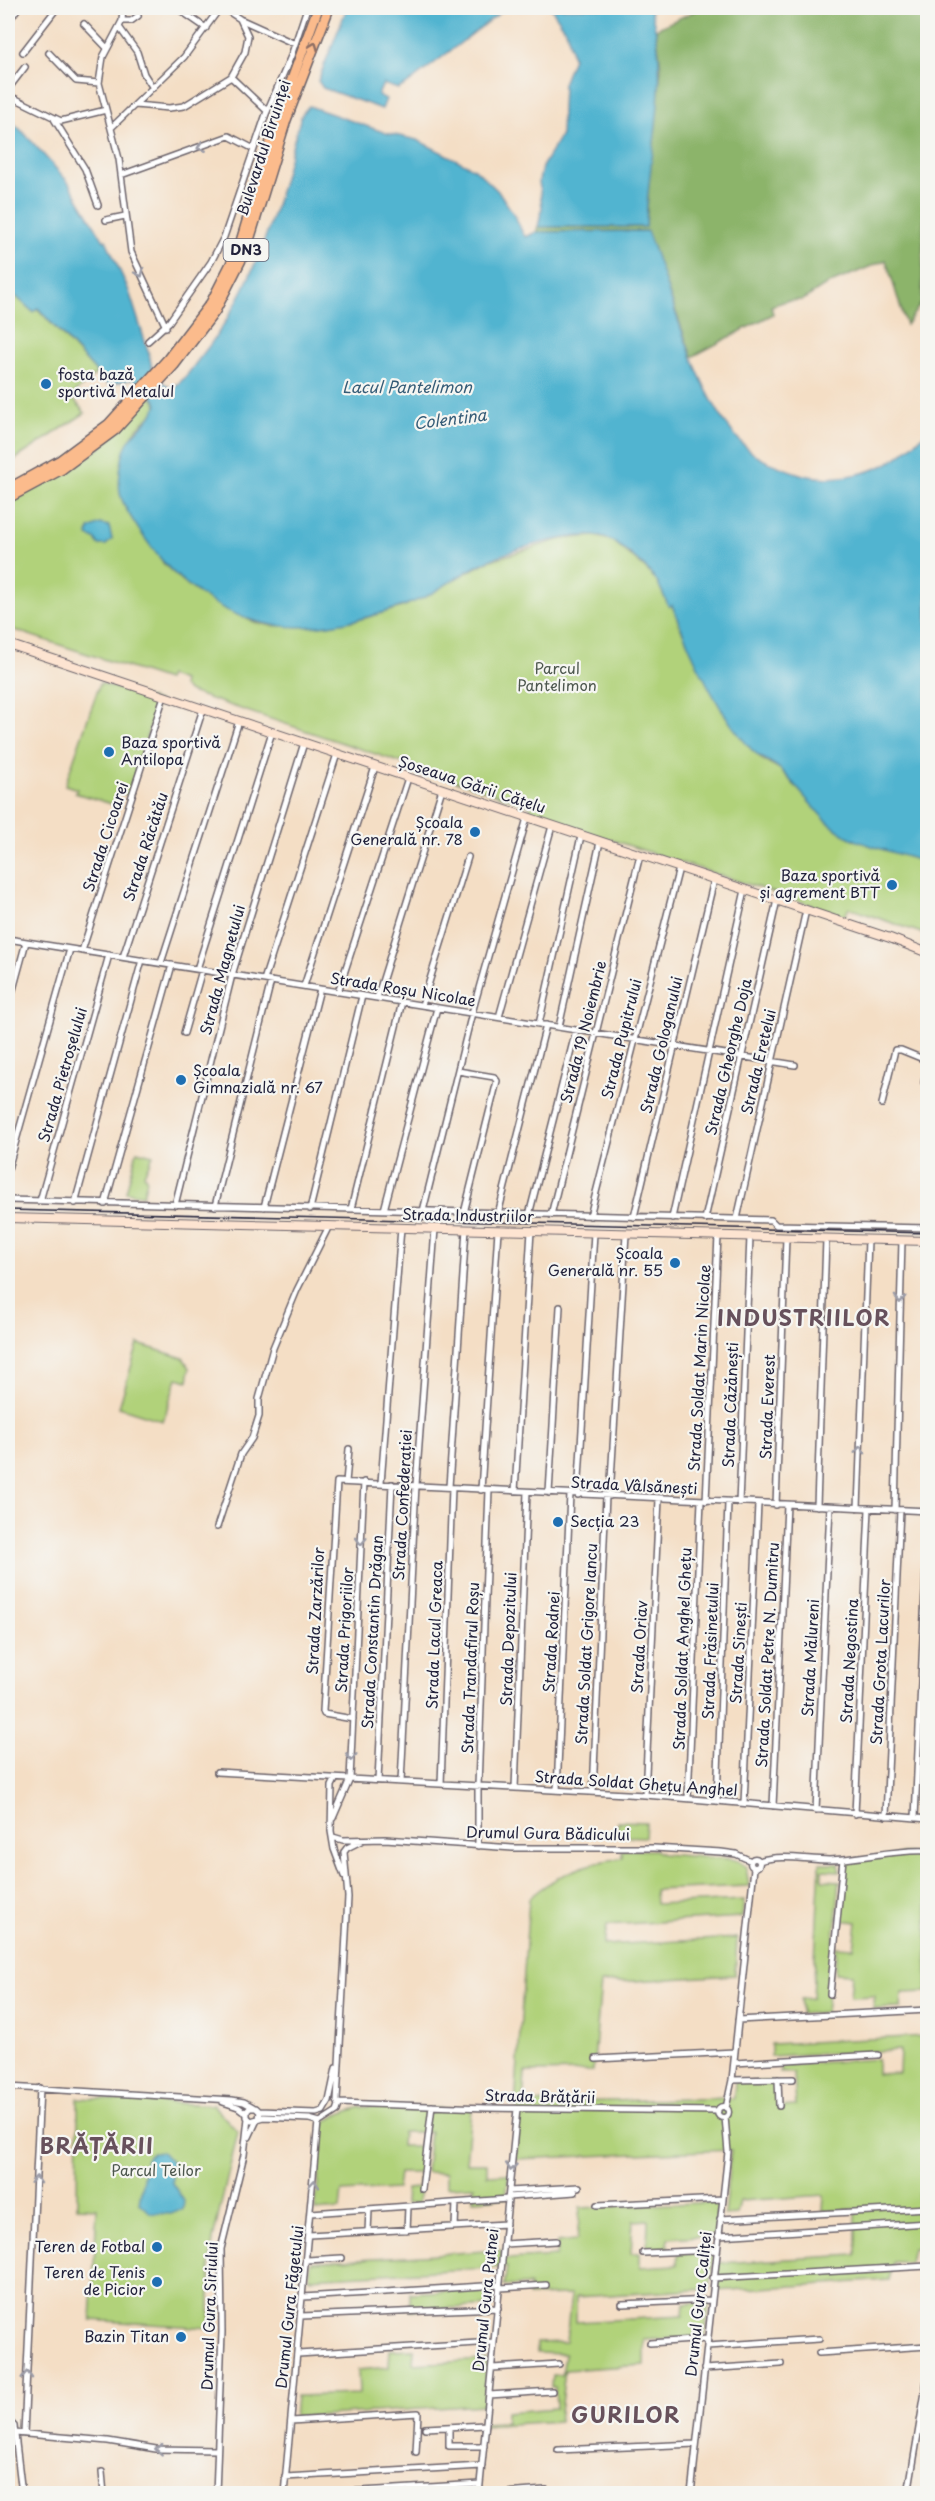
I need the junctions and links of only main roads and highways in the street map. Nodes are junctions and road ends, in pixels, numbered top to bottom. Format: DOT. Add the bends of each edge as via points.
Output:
graph roads {
  1 [pos="318,8"];
  2 [pos="329,8"];
  3 [pos="298,59"];
  4 [pos="298,89"];
  5 [pos="193,335"];
  6 [pos="131,406"];
  7 [pos="8,489"];
  8 [pos="8,498"];
  9 [pos="8,644"];
  10 [pos="927,953"];
  11 [pos="8,1218"];
  12 [pos="927,1241"];
  1 -- 3 [label="main road, Bulevardul Biruinței / DN3"];
  4 -- 2 [label="main road, Bulevardul Biruinței / DN3, one-way"];
  3 -- 4 [label="main road, DN3" via="300,65 293,84"];
  3 -- 5 [label="main road, Bulevardul Biruinței / DN3" via="239,248"];
  4 -- 5 [label="main road, Bulevardul Biruinței / DN3" via="246,250 230,285"];
  5 -- 6 [label="main road, Bulevardul Biruinței / DN3"];
  6 -- 7 [label="main road, DN3" via="76,449"];
  6 -- 8 [label="main road, DN3" via="115,430 82,456"];
  9 -- 10 [label="main road, Șoseaua Gării Cățelu" via="901,941"];
  11 -- 12 [label="main road, Strada Industriilor"];
}
